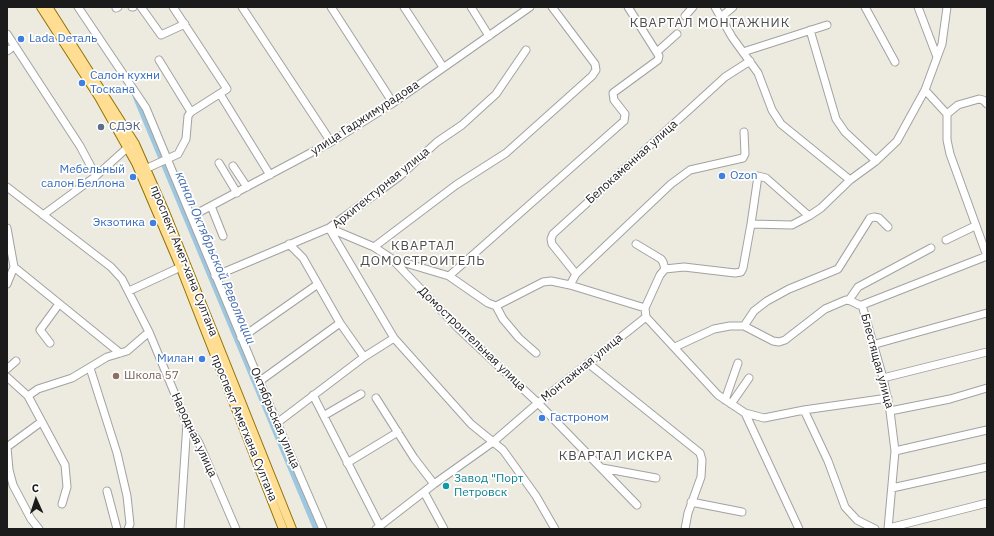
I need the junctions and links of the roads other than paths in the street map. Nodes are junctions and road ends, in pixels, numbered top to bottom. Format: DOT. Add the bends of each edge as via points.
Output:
graph roads {
  1 [pos="41,7"];
  2 [pos="48,7"];
  3 [pos="78,7"];
  4 [pos="141,7"];
  5 [pos="173,7"];
  6 [pos="242,7"];
  7 [pos="331,7"];
  8 [pos="404,7"];
  9 [pos="471,7"];
  10 [pos="530,7"];
  11 [pos="552,7"];
  12 [pos="628,7"];
  13 [pos="693,7"];
  14 [pos="715,7"];
  15 [pos="732,7"];
  16 [pos="865,7"];
  17 [pos="918,7"];
  18 [pos="948,7"];
  19 [pos="685,16"];
  20 [pos="721,17"];
  21 [pos="185,24"];
  22 [pos="827,25"];
  23 [pos="810,30"];
  24 [pos="7,34"];
  25 [pos="677,34"];
  26 [pos="489,36"];
  27 [pos="526,50"];
  28 [pos="743,52"];
  29 [pos="659,54"];
  30 [pos="937,57"];
  31 [pos="159,60"];
  32 [pos="750,61"];
  33 [pos="895,62"];
  34 [pos="442,67"];
  35 [pos="925,90"];
  36 [pos="220,94"];
  37 [pos="392,103"];
  38 [pos="987,104"];
  39 [pos="191,112"];
  40 [pos="947,114"];
  41 [pos="744,132"];
  42 [pos="331,142"];
  43 [pos="131,146"];
  44 [pos="168,159"];
  45 [pos="876,161"];
  46 [pos="219,163"];
  47 [pos="233,166"];
  48 [pos="142,171"];
  49 [pos="270,175"];
  50 [pos="96,176"];
  51 [pos="850,180"];
  52 [pos="7,187"];
  53 [pos="247,187"];
  54 [pos="237,193"];
  55 [pos="210,206"];
  56 [pos="43,215"];
  57 [pos="192,216"];
  58 [pos="809,216"];
  59 [pos="751,224"];
  60 [pos="975,226"];
  61 [pos="888,227"];
  62 [pos="7,228"];
  63 [pos="329,228"];
  64 [pos="223,236"];
  65 [pos="946,240"];
  66 [pos="289,244"];
  67 [pos="636,244"];
  68 [pos="374,247"];
  69 [pos="931,248"];
  70 [pos="987,256"];
  71 [pos="392,259"];
  72 [pos="183,265"];
  73 [pos="14,266"];
  74 [pos="665,269"];
  75 [pos="576,274"];
  76 [pos="215,276"];
  77 [pos="449,276"];
  78 [pos="7,284"];
  79 [pos="318,284"];
  80 [pos="570,285"];
  81 [pos="129,291"];
  82 [pos="849,300"];
  83 [pos="59,304"];
  84 [pos="862,305"];
  85 [pos="496,306"];
  86 [pos="645,308"];
  87 [pos="987,313"];
  88 [pos="646,317"];
  89 [pos="340,323"];
  90 [pos="744,326"];
  91 [pos="149,332"];
  92 [pos="241,338"];
  93 [pos="394,338"];
  94 [pos="50,343"];
  95 [pos="872,345"];
  96 [pos="675,346"];
  97 [pos="987,352"];
  98 [pos="120,353"];
  99 [pos="536,353"];
  100 [pos="364,357"];
  101 [pos="16,361"];
  102 [pos="738,363"];
  103 [pos="588,364"];
  104 [pos="90,368"];
  105 [pos="7,369"];
  106 [pos="7,377"];
  107 [pos="749,378"];
  108 [pos="883,378"];
  109 [pos="260,381"];
  110 [pos="987,388"];
  111 [pos="361,394"];
  112 [pos="313,395"];
  113 [pos="28,396"];
  114 [pos="376,398"];
  115 [pos="888,398"];
  116 [pos="728,402"];
  117 [pos="538,403"];
  118 [pos="804,410"];
  119 [pos="890,412"];
  120 [pos="745,413"];
  121 [pos="325,415"];
  122 [pos="41,422"];
  123 [pos="187,423"];
  124 [pos="276,423"];
  125 [pos="987,430"];
  126 [pos="398,432"];
  127 [pos="493,442"];
  128 [pos="7,447"];
  129 [pos="895,451"];
  130 [pos="347,463"];
  131 [pos="987,467"];
  132 [pos="602,468"];
  133 [pos="656,478"];
  134 [pos="434,484"];
  135 [pos="10,486"];
  136 [pos="892,488"];
  137 [pos="108,491"];
  138 [pos="424,492"];
  139 [pos="691,502"];
  140 [pos="987,503"];
  141 [pos="62,504"];
  142 [pos="637,505"];
  143 [pos="742,512"];
  144 [pos="378,528"];
  145 [pos="687,528"];
  146 [pos="889,528"];
  147 [pos="39,529"];
  148 [pos="117,529"];
  149 [pos="128,529"];
  150 [pos="180,529"];
  151 [pos="236,529"];
  152 [pos="283,529"];
  153 [pos="292,529"];
  154 [pos="323,529"];
  155 [pos="444,529"];
  156 [pos="555,529"];
  157 [pos="799,529"];
  158 [pos="875,529"];
  1 -- 43 [label="main road"];
  2 -- 43 [label="main road, проспект Амет-хана Султана"];
  3 -- 44 [label="street, Октябрьская улица" via="146,108"];
  4 -- 21 [label="street" via="161,35"];
  5 -- 21 [label="street"];
  6 -- 42 [label="street"];
  7 -- 37 [label="street"];
  8 -- 34 [label="street"];
  9 -- 26 [label="street"];
  10 -- 26 [label="street, улица Гаджимурадова"];
  11 -- 68 [label="street" via="594,64 596,70 592,76 506,153 456,185"];
  12 -- 29 [label="street"];
  13 -- 19 [label="street"];
  14 -- 20 [label="street"];
  15 -- 20 [label="street"];
  16 -- 33 [label="street"];
  17 -- 30 [label="street"];
  18 -- 30 [label="street" via="942,44"];
  20 -- 28 [label="street"];
  21 -- 36 [label="street" via="227,89"];
  22 -- 23 [label="street"];
  23 -- 28 [label="street"];
  23 -- 45 [label="street" via="836,119 845,132"];
  24 -- 50 [label="street" via="80,146"];
  25 -- 29 [label="street"];
  26 -- 34 [label="street, улица Гаджимурадова"];
  27 -- 63 [label="street, Архитектурная улица" via="496,94 462,125 437,142 400,176"];
  28 -- 32 [label="street"];
  29 -- 77 [label="street" via="658,60 613,93 614,100 625,114 625,118"];
  30 -- 35 [label="street"];
  31 -- 39 [label="street"];
  32 -- 51 [label="street" via="781,124"];
  32 -- 75 [label="street, Белокаменная улица" via="725,77 553,234 552,244"];
  34 -- 37 [label="street, улица Гаджимурадова"];
  35 -- 40 [label="street"];
  35 -- 45 [label="street" via="896,141"];
  36 -- 39 [label="street"];
  36 -- 49 [label="street"];
  37 -- 42 [label="street, улица Гаджимурадова"];
  38 -- 40 [label="street" via="979,99 958,105"];
  39 -- 44 [label="street" via="188,116 186,139 178,154"];
  40 -- 60 [label="street" via="950,154"];
  41 -- 75 [label="street" via="743,158 690,170 671,184"];
  42 -- 49 [label="street, улица Гаджимурадова"];
  43 -- 48 [label="main road, проспект Амет-хана Султана"];
  43 -- 50 [label="street"];
  44 -- 48 [label="street"];
  44 -- 57 [label="street, Октябрьская улица"];
  45 -- 51 [label="street"];
  46 -- 54 [label="street"];
  47 -- 53 [label="street"];
  48 -- 72 [label="main road, проспект Амет-хана Султана"];
  49 -- 53 [label="street, улица Гаджимурадова"];
  50 -- 56 [label="street"];
  51 -- 58 [label="street"];
  52 -- 56 [label="street, Народная улица"];
  53 -- 54 [label="street, улица Гаджимурадова"];
  54 -- 55 [label="street, улица Гаджимурадова"];
  55 -- 57 [label="street, улица Гаджимурадова"];
  55 -- 64 [label="street"];
  56 -- 81 [label="street, Народная улица" via="111,267"];
  57 -- 76 [label="street, Октябрьская улица"];
  58 -- 59 [label="street" via="792,225"];
  58 -- 59 [label="street" via="766,178 758,176"];
  59 -- 74 [label="street" via="741,272 684,267"];
  60 -- 65 [label="street"];
  60 -- 70 [label="street"];
  61 -- 90 [label="street" via="879,218 870,218 838,269 767,301 754,311"];
  62 -- 73 [label="street"];
  63 -- 66 [label="street"];
  63 -- 68 [label="street"];
  63 -- 93 [label="street, Архитектурная улица"];
  66 -- 76 [label="street"];
  66 -- 79 [label="street" via="303,258"];
  67 -- 74 [label="street" via="660,259"];
  68 -- 71 [label="street"];
  69 -- 82 [label="street" via="858,287"];
  70 -- 84 [label="street"];
  71 -- 77 [label="street"];
  71 -- 117 [label="street, Домостроительная улица" via="459,329"];
  72 -- 81 [label="street"];
  72 -- 152 [label="main road, проспект Аметхана Султана"];
  72 -- 153 [label="main road, проспект Амет-хана Султана"];
  73 -- 78 [label="street"];
  73 -- 83 [label="street"];
  74 -- 86 [label="street"];
  75 -- 80 [label="street"];
  76 -- 92 [label="street, Октябрьская улица"];
  77 -- 85 [label="street"];
  79 -- 89 [label="street"];
  79 -- 92 [label="street"];
  80 -- 85 [label="street" via="544,282"];
  80 -- 86 [label="street"];
  81 -- 91 [label="street, Народная улица"];
  82 -- 84 [label="street, Блестящая улица"];
  82 -- 90 [label="street, Блестящая улица" via="825,309 779,342"];
  83 -- 94 [label="street" via="40,330"];
  83 -- 98 [label="street"];
  84 -- 95 [label="street, Блестящая улица"];
  85 -- 99 [label="street" via="519,338"];
  86 -- 88 [label="street"];
  87 -- 95 [label="street"];
  88 -- 96 [label="street"];
  88 -- 103 [label="street, Монтажная улица"];
  89 -- 100 [label="street"];
  89 -- 109 [label="street"];
  90 -- 96 [label="street" via="714,329"];
  91 -- 98 [label="street" via="130,349"];
  91 -- 123 [label="street, Народная улица"];
  92 -- 109 [label="street, Октябрьская улица"];
  93 -- 100 [label="street"];
  93 -- 127 [label="street, Архитектурная улица" via="471,424"];
  95 -- 108 [label="street, Блестящая улица"];
  96 -- 116 [label="street"];
  97 -- 108 [label="street"];
  98 -- 104 [label="street"];
  100 -- 112 [label="street"];
  101 -- 105 [label="street"];
  102 -- 116 [label="street"];
  103 -- 117 [label="street, Монтажная улица"];
  103 -- 139 [label="street" via="700,453 700,477"];
  104 -- 113 [label="street" via="72,378 38,389"];
  104 -- 149 [label="street" via="117,453 127,496 130,524"];
  106 -- 113 [label="street"];
  107 -- 116 [label="street"];
  108 -- 115 [label="street, Блестящая улица"];
  109 -- 124 [label="street, Октябрьская улица"];
  110 -- 119 [label="street"];
  111 -- 121 [label="street"];
  112 -- 121 [label="street"];
  112 -- 124 [label="street"];
  113 -- 122 [label="street"];
  114 -- 126 [label="street"];
  115 -- 118 [label="street"];
  115 -- 119 [label="street, Блестящая улица"];
  116 -- 120 [label="street"];
  117 -- 127 [label="street, Монтажная улица"];
  117 -- 132 [label="street, Домостроительная улица"];
  118 -- 120 [label="street" via="764,418"];
  118 -- 158 [label="street" via="828,461 845,507 857,520"];
  119 -- 129 [label="street, Блестящая улица"];
  120 -- 157 [label="street"];
  121 -- 130 [label="street"];
  122 -- 128 [label="street"];
  122 -- 141 [label="street" via="65,465 67,488"];
  123 -- 150 [label="street"];
  123 -- 151 [label="street, Народная улица" via="199,443"];
  124 -- 154 [label="street, Октябрьская улица"];
  125 -- 129 [label="street"];
  126 -- 130 [label="street"];
  126 -- 134 [label="street"];
  127 -- 134 [label="street, Монтажная улица"];
  127 -- 156 [label="street, Архитектурная улица" via="503,450 536,496"];
  128 -- 135 [label="street"];
  129 -- 136 [label="street, Блестящая улица"];
  130 -- 144 [label="street"];
  131 -- 136 [label="street"];
  132 -- 133 [label="street"];
  132 -- 142 [label="street, Домостроительная улица"];
  134 -- 138 [label="street, Монтажная улица"];
  135 -- 147 [label="street"];
  136 -- 146 [label="street, Блестящая улица"];
  137 -- 148 [label="street"];
  138 -- 144 [label="street, Монтажная улица"];
  138 -- 155 [label="street"];
  139 -- 143 [label="street"];
  139 -- 145 [label="street"];
  140 -- 146 [label="street"];
}
